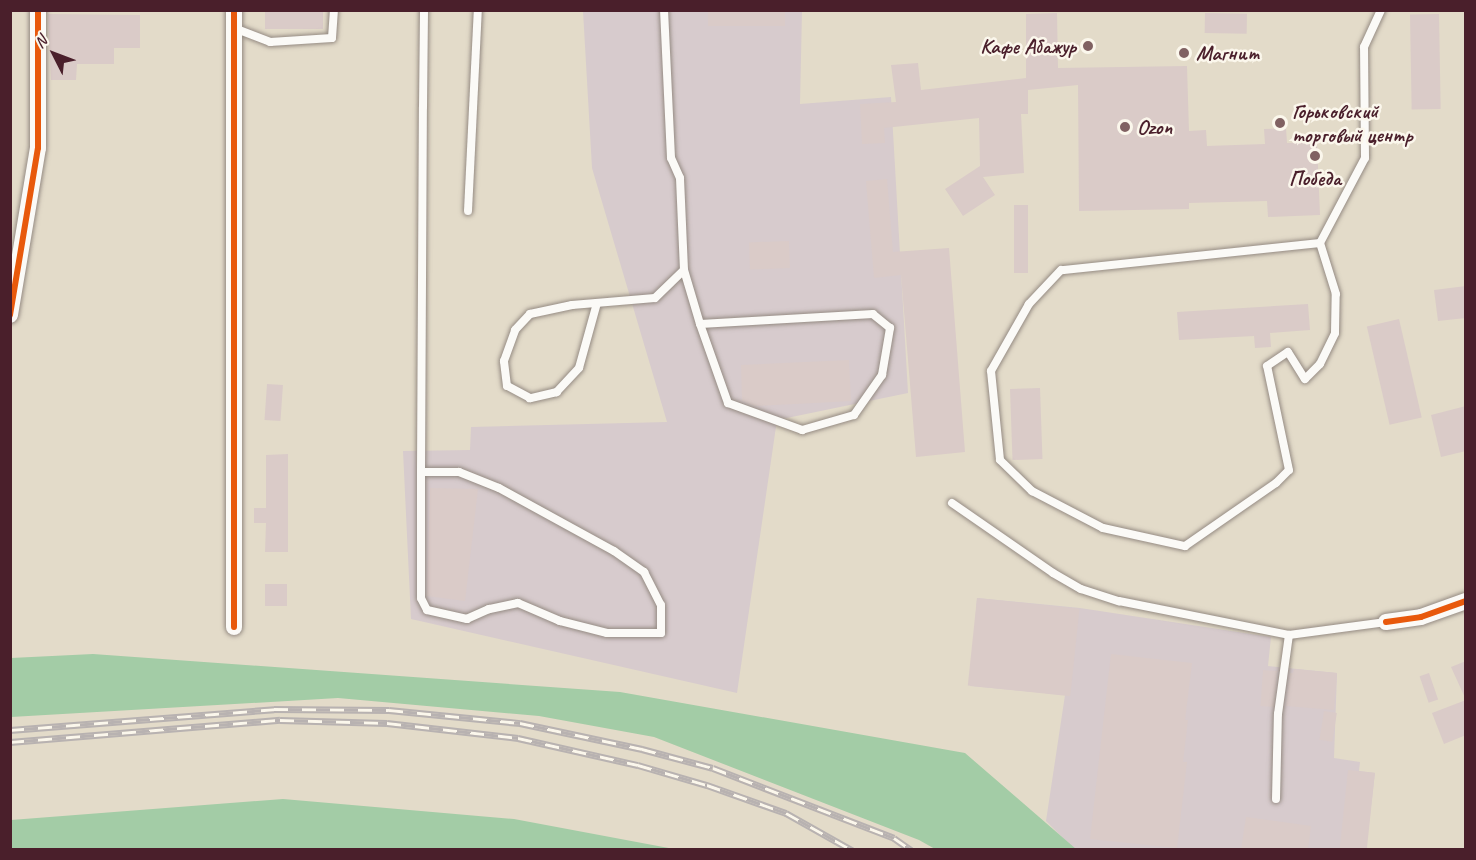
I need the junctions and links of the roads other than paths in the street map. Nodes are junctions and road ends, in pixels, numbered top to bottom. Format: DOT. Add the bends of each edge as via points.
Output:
graph roads {
  1 [pos="38,10"];
  2 [pos="234,10"];
  3 [pos="334,10"];
  4 [pos="424,10"];
  5 [pos="478,10"];
  6 [pos="664,10"];
  7 [pos="1381,10"];
  8 [pos="234,28"];
  9 [pos="468,211"];
  10 [pos="1320,243"];
  11 [pos="684,270"];
  12 [pos="13,277"];
  13 [pos="597,303"];
  14 [pos="10,315"];
  15 [pos="700,324"];
  16 [pos="421,472"];
  17 [pos="952,503"];
  18 [pos="1466,601"];
  19 [pos="1386,622"];
  20 [pos="234,627"];
  21 [pos="1289,635"];
  22 [pos="1276,799"];
  1 -- 12 [label="street" via="38,148"];
  2 -- 8 [label="street"];
  3 -- 8 [label="lane" via="332,38 270,42"];
  4 -- 16 [label="lane"];
  5 -- 9 [label="lane"];
  6 -- 11 [label="lane" via="671,158 680,178"];
  7 -- 10 [label="lane" via="1364,47 1365,158"];
  8 -- 20 [label="street"];
  10 -- 10 [label="lane" via="1336,294 1335,333 1320,364 1305,379 1288,352 1267,366 1289,470 1185,546 1103,528 1032,491 1000,460 990,371 1029,304 1061,270"];
  11 -- 13 [label="lane" via="655,298"];
  11 -- 15 [label="lane"];
  12 -- 14 [label="street"];
  13 -- 13 [label="lane" via="530,314 515,330 504,361 507,386 530,398 557,392 579,368"];
  15 -- 15 [label="lane" via="728,403 802,430 854,415 882,375 890,328 873,314"];
  16 -- 16 [label="lane" via="421,598 427,610 466,619 518,603 560,621 607,633 662,633 661,605 644,572 614,551 499,488 459,472"];
  17 -- 21 [label="lane" via="1081,589 1119,601"];
  18 -- 19 [label="street" via="1421,617"];
  19 -- 21 [label="lane"];
  21 -- 22 [label="lane" via="1278,714"];
}
